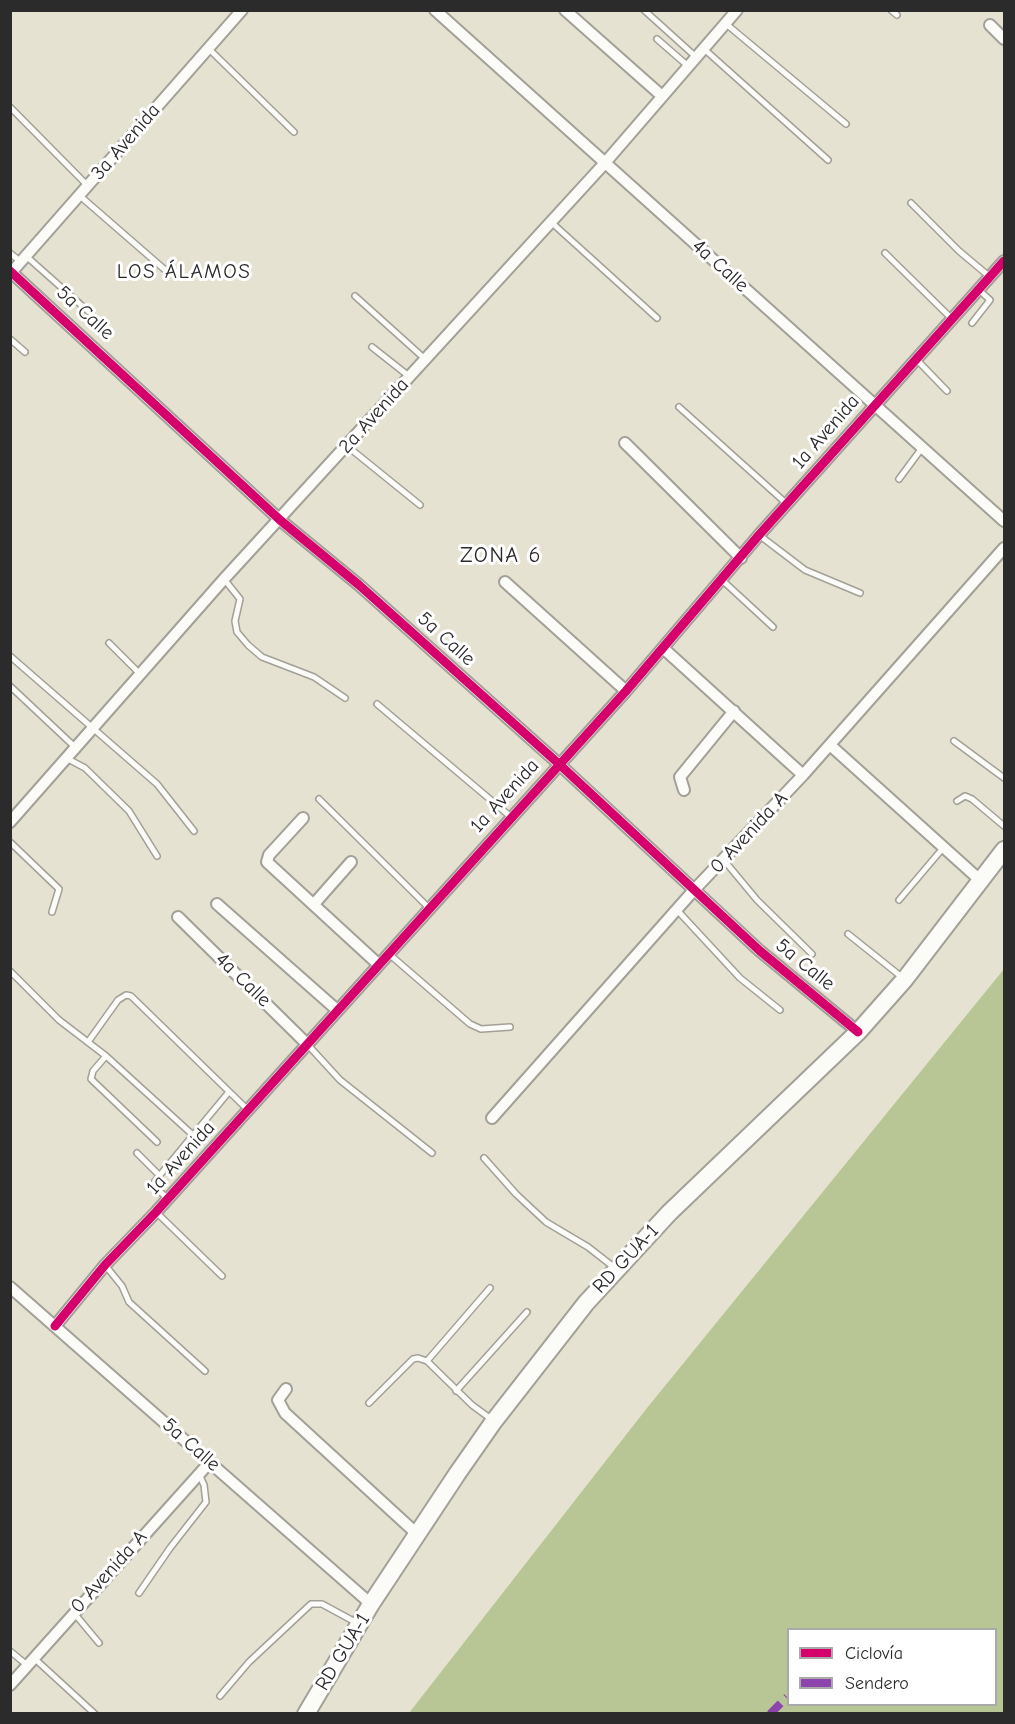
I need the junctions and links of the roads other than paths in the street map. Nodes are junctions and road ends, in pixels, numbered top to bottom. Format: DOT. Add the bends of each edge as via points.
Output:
graph roads {
  1 [pos="242,10"];
  2 [pos="435,10"];
  3 [pos="566,10"];
  4 [pos="644,10"];
  5 [pos="737,10"];
  6 [pos="725,23"];
  7 [pos="990,25"];
  8 [pos="657,39"];
  9 [pos="1005,39"];
  10 [pos="208,48"];
  11 [pos="696,57"];
  12 [pos="662,96"];
  13 [pos="10,107"];
  14 [pos="846,124"];
  15 [pos="294,132"];
  16 [pos="828,160"];
  17 [pos="604,164"];
  18 [pos="88,186"];
  19 [pos="80,196"];
  20 [pos="911,203"];
  21 [pos="551,222"];
  22 [pos="10,253"];
  23 [pos="885,253"];
  24 [pos="24,259"];
  25 [pos="1005,261"];
  26 [pos="164,269"];
  27 [pos="11,272"];
  28 [pos="990,277"];
  29 [pos="979,290"];
  30 [pos="355,296"];
  31 [pos="89,312"];
  32 [pos="657,318"];
  33 [pos="952,319"];
  34 [pos="972,323"];
  35 [pos="10,339"];
  36 [pos="372,347"];
  37 [pos="25,352"];
  38 [pos="916,359"];
  39 [pos="426,360"];
  40 [pos="410,377"];
  41 [pos="947,391"];
  42 [pos="875,403"];
  43 [pos="679,407"];
  44 [pos="625,443"];
  45 [pos="347,446"];
  46 [pos="923,447"];
  47 [pos="899,479"];
  48 [pos="787,504"];
  49 [pos="420,505"];
  50 [pos="280,520"];
  51 [pos="1005,521"];
  52 [pos="759,535"];
  53 [pos="1005,548"];
  54 [pos="741,558"];
  55 [pos="224,579"];
  56 [pos="722,580"];
  57 [pos="505,582"];
  58 [pos="860,593"];
  59 [pos="773,627"];
  60 [pos="109,643"];
  61 [pos="663,648"];
  62 [pos="10,656"];
  63 [pos="141,675"];
  64 [pos="10,686"];
  65 [pos="626,691"];
  66 [pos="345,698"];
  67 [pos="377,704"];
  68 [pos="734,711"];
  69 [pos="94,729"];
  70 [pos="954,741"];
  71 [pos="830,745"];
  72 [pos="76,749"];
  73 [pos="68,759"];
  74 [pos="559,764"];
  75 [pos="803,775"];
  76 [pos="1005,778"];
  77 [pos="684,790"];
  78 [pos="319,799"];
  79 [pos="957,801"];
  80 [pos="511,817"];
  81 [pos="303,818"];
  82 [pos="10,822"];
  83 [pos="1005,826"];
  84 [pos="194,831"];
  85 [pos="10,842"];
  86 [pos="944,846"];
  87 [pos="1005,850"];
  88 [pos="157,856"];
  89 [pos="723,859"];
  90 [pos="351,862"];
  91 [pos="981,881"];
  92 [pos="694,890"];
  93 [pos="899,900"];
  94 [pos="218,904"];
  95 [pos="314,904"];
  96 [pos="429,908"];
  97 [pos="677,910"];
  98 [pos="52,912"];
  99 [pos="178,917"];
  100 [pos="848,934"];
  101 [pos="389,954"];
  102 [pos="812,954"];
  103 [pos="378,964"];
  104 [pos="10,971"];
  105 [pos="905,979"];
  106 [pos="337,1010"];
  107 [pos="780,1010"];
  108 [pos="510,1027"];
  109 [pos="858,1032"];
  110 [pos="88,1042"];
  111 [pos="307,1044"];
  112 [pos="106,1056"];
  113 [pos="228,1092"];
  114 [pos="248,1110"];
  115 [pos="492,1118"];
  116 [pos="194,1136"];
  117 [pos="157,1142"];
  118 [pos="137,1153"];
  119 [pos="432,1153"];
  120 [pos="484,1158"];
  121 [pos="159,1174"];
  122 [pos="168,1199"];
  123 [pos="156,1212"];
  124 [pos="105,1265"];
  125 [pos="616,1269"];
  126 [pos="222,1276"];
  127 [pos="10,1287"];
  128 [pos="490,1288"];
  129 [pos="527,1312"];
  130 [pos="54,1326"];
  131 [pos="426,1361"];
  132 [pos="205,1371"];
  133 [pos="286,1389"];
  134 [pos="456,1390"];
  135 [pos="369,1403"];
  136 [pos="494,1421"];
  137 [pos="210,1462"];
  138 [pos="199,1474"];
  139 [pos="417,1534"];
  140 [pos="139,1593"];
  141 [pos="372,1604"];
  142 [pos="73,1612"];
  143 [pos="359,1624"];
  144 [pos="99,1643"];
  145 [pos="10,1651"];
  146 [pos="30,1661"];
  147 [pos="10,1685"];
  148 [pos="220,1696"];
  149 [pos="94,1713"];
  150 [pos="306,1713"];
  1 -- 10 [label="street, 3a Avenida"];
  2 -- 17 [label="street, 4a Calle"];
  3 -- 12 [label="street"];
  4 -- 11 [label="lane"];
  5 -- 6 [label="street, 2a Avenida"];
  6 -- 11 [label="street, 2a Avenida"];
  6 -- 14 [label="lane"];
  7 -- 9 [label="street"];
  8 -- 11 [label="lane"];
  10 -- 15 [label="lane"];
  10 -- 18 [label="street, 3a Avenida"];
  11 -- 12 [label="street, 2a Avenida"];
  11 -- 16 [label="lane"];
  12 -- 17 [label="street, 2a Avenida"];
  13 -- 18 [label="lane"];
  17 -- 21 [label="street, 2a Avenida"];
  17 -- 42 [label="street, 4a Calle"];
  18 -- 19 [label="street, 3a Avenida"];
  19 -- 24 [label="street, 3a Avenida"];
  19 -- 26 [label="lane"];
  20 -- 28 [label="lane"];
  21 -- 32 [label="lane"];
  21 -- 39 [label="street, 2a Avenida"];
  22 -- 24 [label="lane"];
  23 -- 33 [label="lane"];
  24 -- 27 [label="street, 3a Avenida"];
  24 -- 31 [label="lane"];
  25 -- 28 [label="street, 1a Avenida"];
  27 -- 50 [label="street, 5a Calle"];
  28 -- 29 [label="street, 1a Avenida"];
  29 -- 33 [label="street, 1a Avenida"];
  29 -- 34 [label="lane" via="990,300"];
  30 -- 39 [label="lane"];
  33 -- 38 [label="street, 1a Avenida"];
  35 -- 37 [label="lane"];
  36 -- 40 [label="lane"];
  38 -- 41 [label="lane"];
  38 -- 42 [label="street, 1a Avenida"];
  39 -- 40 [label="street, 2a Avenida"];
  40 -- 45 [label="street, 2a Avenida"];
  42 -- 46 [label="street, 4a Calle"];
  42 -- 48 [label="street, 1a Avenida"];
  43 -- 48 [label="lane"];
  44 -- 54 [label="street"];
  45 -- 49 [label="lane"];
  45 -- 50 [label="street, 2a Avenida"];
  46 -- 47 [label="lane"];
  46 -- 51 [label="street, 4a Calle"];
  48 -- 52 [label="street, 1a Avenida"];
  50 -- 55 [label="street, 2a Avenida"];
  50 -- 74 [label="street, 5a Calle"];
  52 -- 54 [label="street, 1a Avenida"];
  52 -- 58 [label="lane" via="805,570"];
  53 -- 71 [label="street, 0 Avenida A"];
  54 -- 56 [label="street, 1a Avenida"];
  55 -- 63 [label="street, 2a Avenida"];
  55 -- 66 [label="lane" via="240,599 235,621 237,632 248,645 262,657 314,677"];
  56 -- 59 [label="lane"];
  56 -- 61 [label="street, 1a Avenida"];
  57 -- 65 [label="street"];
  60 -- 63 [label="lane"];
  61 -- 65 [label="street, 1a Avenida"];
  61 -- 68 [label="street"];
  62 -- 69 [label="lane"];
  63 -- 69 [label="street, 2a Avenida"];
  64 -- 72 [label="lane"];
  65 -- 74 [label="street, 1a Avenida"];
  67 -- 80 [label="lane"];
  68 -- 75 [label="street"];
  68 -- 77 [label="street" via="680,777"];
  69 -- 72 [label="street, 2a Avenida"];
  69 -- 84 [label="lane" via="157,784"];
  70 -- 76 [label="lane"];
  71 -- 75 [label="street, 0 Avenida A"];
  71 -- 86 [label="street"];
  72 -- 73 [label="street, 2a Avenida"];
  73 -- 82 [label="street, 2a Avenida"];
  73 -- 88 [label="lane" via="85,768 129,811"];
  74 -- 80 [label="street, 1a Avenida"];
  74 -- 92 [label="street, 5a Calle"];
  75 -- 89 [label="street, 0 Avenida A"];
  78 -- 96 [label="lane"];
  79 -- 83 [label="lane" via="965,796 972,799"];
  80 -- 96 [label="street, 1a Avenida"];
  81 -- 95 [label="street" via="266,859"];
  85 -- 98 [label="lane" via="59,889"];
  86 -- 91 [label="street"];
  86 -- 93 [label="lane"];
  87 -- 91 [label="main road, RD GUA-1"];
  89 -- 92 [label="street, 0 Avenida A"];
  89 -- 102 [label="lane" via="757,900"];
  90 -- 95 [label="street"];
  91 -- 105 [label="main road, RD GUA-1"];
  92 -- 97 [label="street, 0 Avenida A"];
  92 -- 109 [label="street, 5a Calle"];
  94 -- 106 [label="street"];
  95 -- 103 [label="street"];
  96 -- 101 [label="street, 1a Avenida"];
  97 -- 107 [label="lane" via="740,978"];
  97 -- 115 [label="street, 0 Avenida A"];
  99 -- 111 [label="street, 4a Calle"];
  100 -- 105 [label="lane"];
  101 -- 103 [label="street, 1a Avenida"];
  101 -- 108 [label="lane" via="470,1024 481,1029"];
  103 -- 106 [label="street, 1a Avenida"];
  104 -- 110 [label="lane" via="59,1020"];
  105 -- 109 [label="main road, RD GUA-1"];
  106 -- 111 [label="street, 1a Avenida"];
  109 -- 125 [label="main road, RD GUA-1"];
  110 -- 112 [label="lane"];
  110 -- 113 [label="lane" via="118,1000 131,996"];
  111 -- 114 [label="street, 1a Avenida"];
  111 -- 119 [label="lane" via="340,1080"];
  112 -- 116 [label="lane"];
  112 -- 117 [label="lane" via="91,1078"];
  113 -- 114 [label="lane"];
  113 -- 116 [label="lane"];
  114 -- 122 [label="street, 1a Avenida"];
  116 -- 121 [label="lane"];
  118 -- 121 [label="lane"];
  120 -- 125 [label="lane" via="546,1221"];
  121 -- 122 [label="lane" via="154,1186"];
  122 -- 123 [label="street, 1a Avenida"];
  123 -- 124 [label="street, 1a Avenida"];
  123 -- 126 [label="lane"];
  124 -- 130 [label="street, 1a Avenida"];
  124 -- 132 [label="lane" via="129,1302"];
  125 -- 136 [label="main road, RD GUA-1"];
  127 -- 130 [label="street, 5a Calle"];
  128 -- 131 [label="lane"];
  129 -- 134 [label="lane"];
  130 -- 137 [label="street, 5a Calle"];
  131 -- 134 [label="lane"];
  131 -- 135 [label="lane" via="413,1359"];
  133 -- 139 [label="street" via="278,1400 285,1413"];
  134 -- 136 [label="lane"];
  136 -- 139 [label="main road, RD GUA-1"];
  137 -- 138 [label="street, 0 Avenida A"];
  137 -- 141 [label="street, 5a Calle"];
  138 -- 140 [label="lane" via="206,1502"];
  138 -- 142 [label="street, 0 Avenida A"];
  139 -- 141 [label="main road, RD GUA-1"];
  141 -- 143 [label="main road, RD GUA-1"];
  142 -- 144 [label="lane"];
  142 -- 146 [label="street, 0 Avenida A"];
  143 -- 148 [label="lane" via="322,1604 311,1604 249,1662"];
  143 -- 150 [label="main road, RD GUA-1"];
  145 -- 146 [label="lane"];
  146 -- 147 [label="street, 0 Avenida A"];
  146 -- 149 [label="lane"];
}
